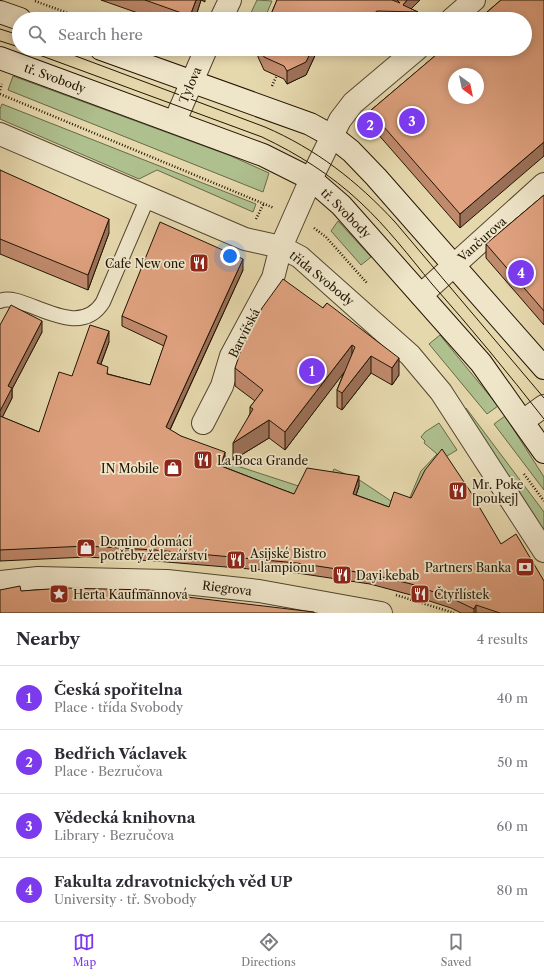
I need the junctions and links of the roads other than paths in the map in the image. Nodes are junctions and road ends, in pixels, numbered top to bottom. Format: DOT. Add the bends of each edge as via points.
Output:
graph roads {
  1 [pos="230,0"];
  2 [pos="474,0"];
  3 [pos="0,12"];
  4 [pos="224,12"];
  5 [pos="460,12"];
  6 [pos="12,16"];
  7 [pos="121,56"];
  8 [pos="203,56"];
  9 [pos="408,56"];
  10 [pos="0,58"];
  11 [pos="191,82"];
  12 [pos="175,121"];
  13 [pos="0,134"];
  14 [pos="332,136"];
  15 [pos="311,179"];
  16 [pos="544,184"];
  17 [pos="148,197"];
  18 [pos="281,247"];
  19 [pos="454,264"];
  20 [pos="421,295"];
  21 [pos="0,301"];
  22 [pos="544,368"];
  23 [pos="544,406"];
  24 [pos="523,421"];
  25 [pos="203,422"];
  26 [pos="544,452"];
  27 [pos="544,551"];
  28 [pos="0,582"];
  29 [pos="381,613"];
  1 -- 4 [label="street"];
  2 -- 5 [label="street"];
  3 -- 6 [label="street"];
  7 -- 11 [label="street"];
  8 -- 11 [label="street, Tylova"];
  9 -- 14 [label="street, Barvířská" via="353,103"];
  10 -- 12 [label="street, tř. Svobody"];
  11 -- 12 [label="street, Tylova"];
  11 -- 14 [label="street" via="296,118"];
  12 -- 15 [label="street, tř. Svobody" via="263,155"];
  13 -- 17 [label="street, třída Svobody"];
  14 -- 15 [label="street, Barvířská"];
  14 -- 19 [label="street" via="361,160"];
  15 -- 18 [label="street, Barvířská"];
  15 -- 20 [label="street, tř. Svobody" via="342,205"];
  16 -- 19 [label="street, Vančurova"];
  17 -- 18 [label="street, třída Svobody" via="245,238"];
  17 -- 21 [label="lane" via="103,302 96,311 85,317 61,316 11,300"];
  18 -- 25 [label="street, Barvířská" via="273,278 231,356 222,386"];
  18 -- 27 [label="street, třída Svobody" via="306,262 395,340 432,380"];
  19 -- 20 [label="street, Vančurova"];
  19 -- 22 [label="street"];
  20 -- 24 [label="street, tř. Svobody" via="481,363"];
  23 -- 24 [label="street"];
  24 -- 26 [label="street, tř. Svobody"];
  28 -- 29 [label="street, Riegrova" via="38,578 167,581 259,591"];
}
